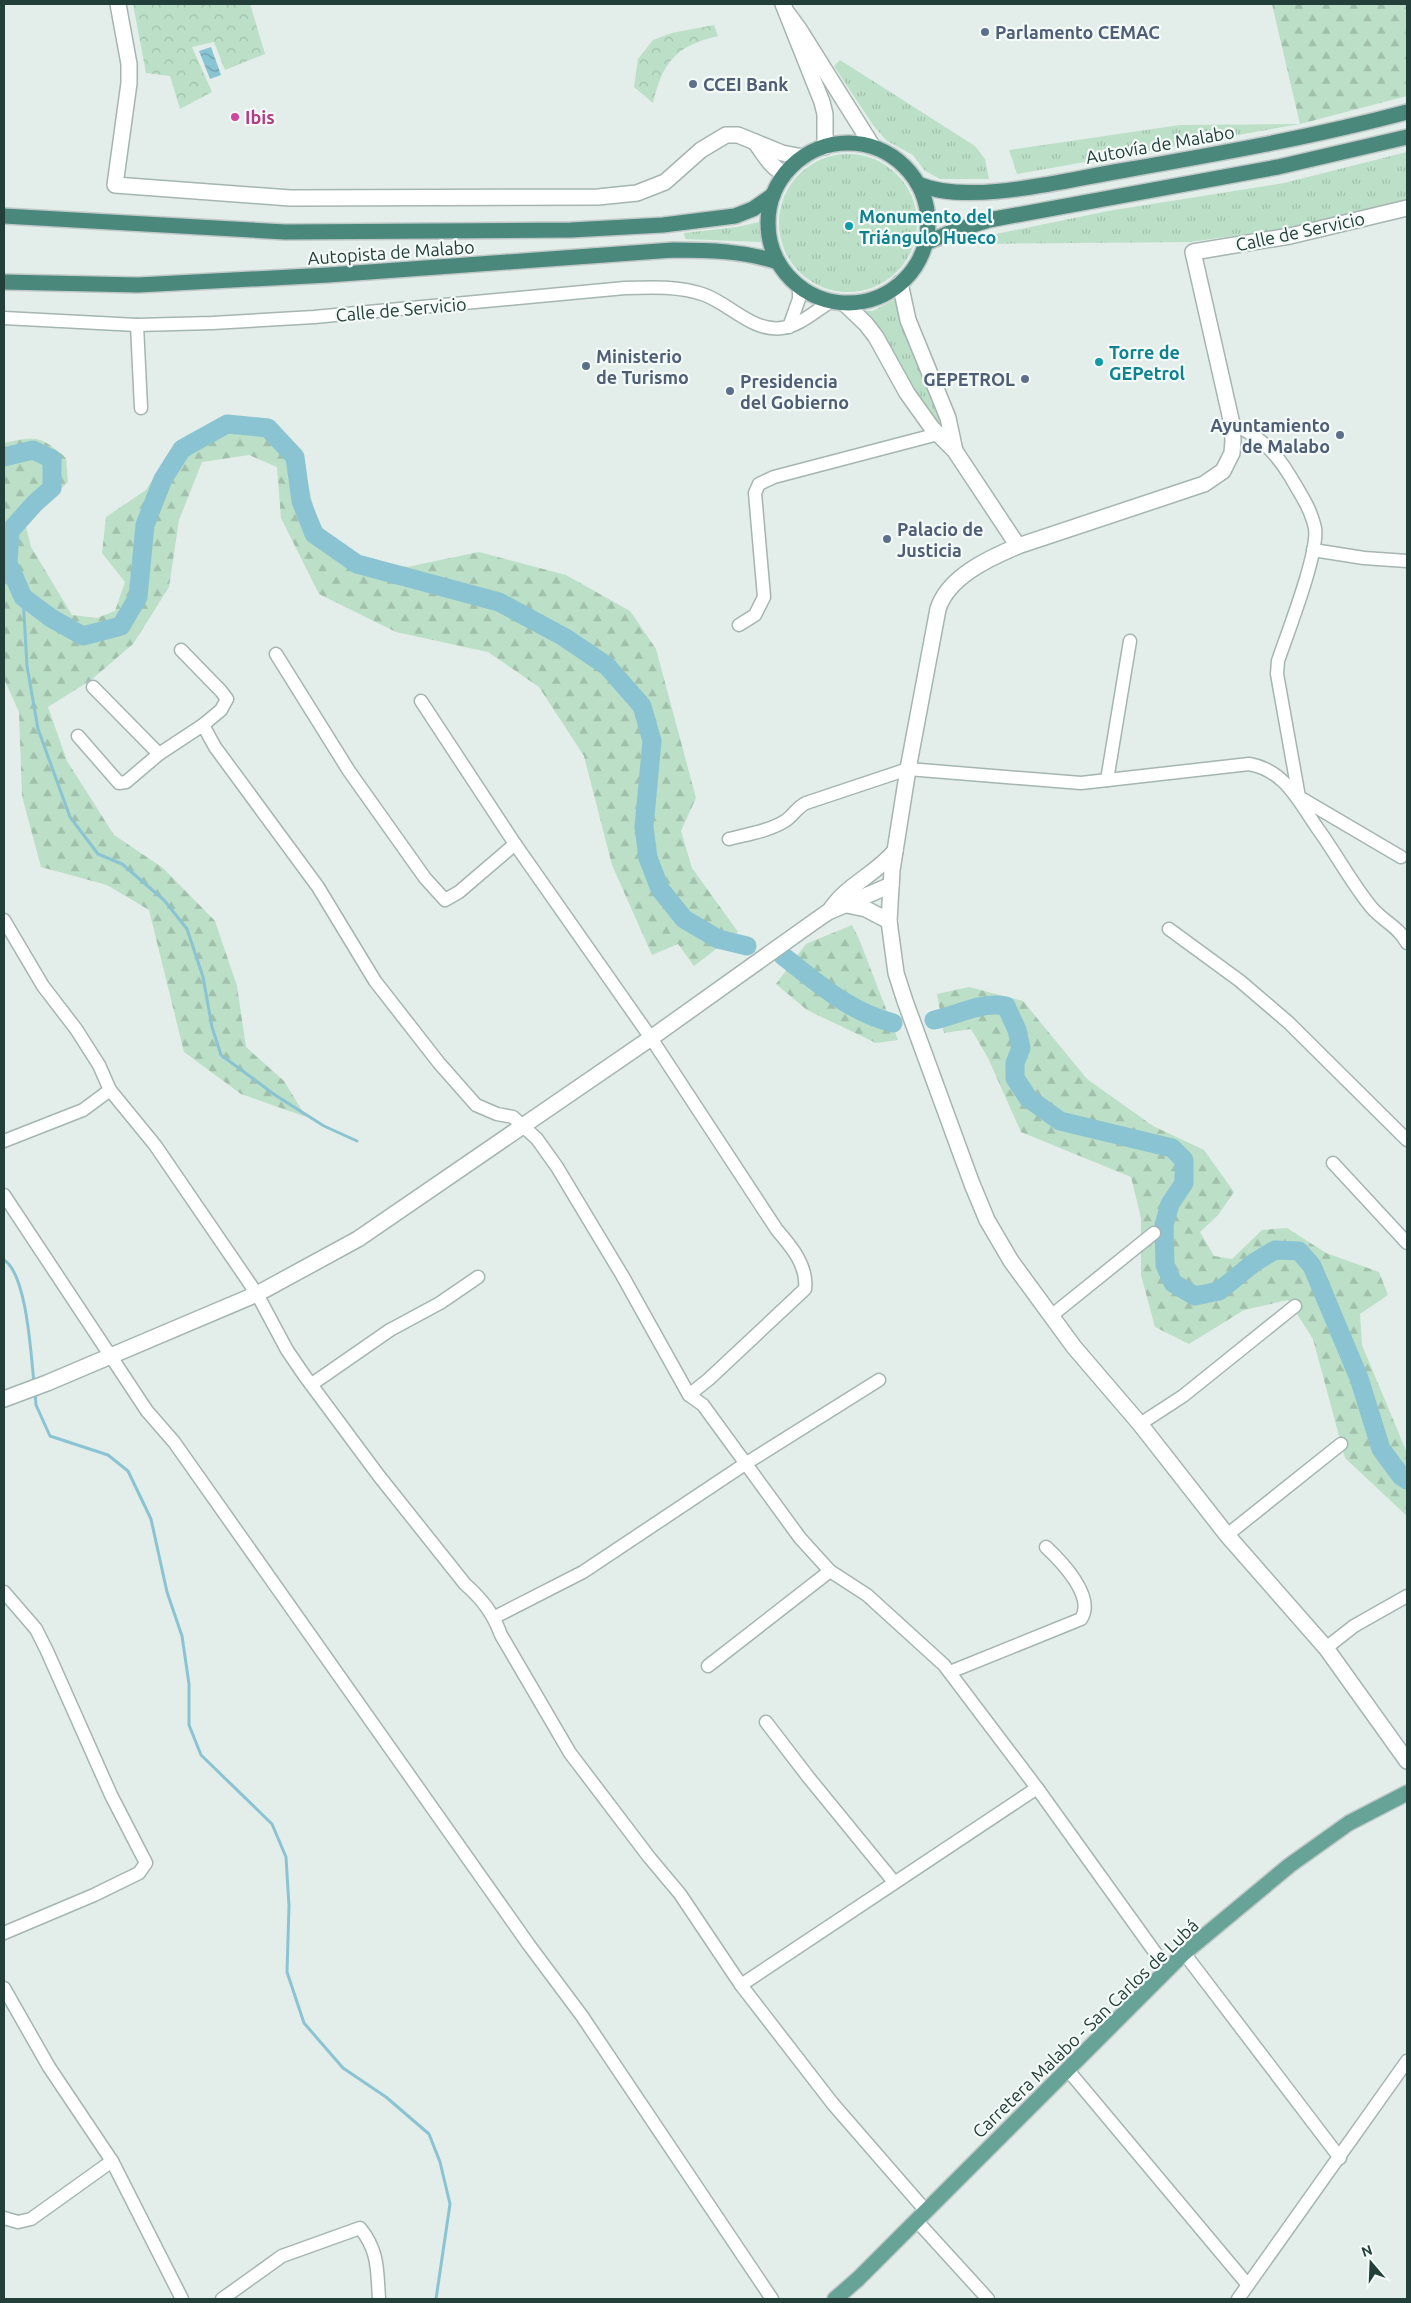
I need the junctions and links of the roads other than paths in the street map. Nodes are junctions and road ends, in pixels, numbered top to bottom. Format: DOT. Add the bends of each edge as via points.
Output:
graph roads {
  1 [pos="118,4"];
  2 [pos="786,9"];
  3 [pos="1407,112"];
  4 [pos="1407,137"];
  5 [pos="755,142"];
  6 [pos="825,147"];
  7 [pos="873,147"];
  8 [pos="803,157"];
  9 [pos="785,174"];
  10 [pos="918,184"];
  11 [pos="773,195"];
  12 [pos="1407,208"];
  13 [pos="4,216"];
  14 [pos="926,243"];
  15 [pos="778,262"];
  16 [pos="4,282"];
  17 [pos="900,283"];
  18 [pos="799,286"];
  19 [pos="838,302"];
  20 [pos="4,318"];
  21 [pos="137,325"];
  22 [pos="789,327"];
  23 [pos="141,408"];
  24 [pos="1232,424"];
  25 [pos="938,434"];
  26 [pos="955,450"];
  27 [pos="1018,546"];
  28 [pos="1313,550"];
  29 [pos="1407,561"];
  30 [pos="739,625"];
  31 [pos="1130,641"];
  32 [pos="181,650"];
  33 [pos="276,654"];
  34 [pos="93,687"];
  35 [pos="421,701"];
  36 [pos="203,725"];
  37 [pos="78,736"];
  38 [pos="159,754"];
  39 [pos="908,769"];
  40 [pos="1107,780"];
  41 [pos="1298,797"];
  42 [pos="729,839"];
  43 [pos="515,844"];
  44 [pos="895,850"];
  45 [pos="1401,857"];
  46 [pos="892,878"];
  47 [pos="860,882"];
  48 [pos="847,905"];
  49 [pos="828,912"];
  50 [pos="4,920"];
  51 [pos="889,921"];
  52 [pos="1169,929"];
  53 [pos="1407,943"];
  54 [pos="651,1038"];
  55 [pos="110,1090"];
  56 [pos="524,1126"];
  57 [pos="1407,1140"];
  58 [pos="4,1141"];
  59 [pos="1333,1163"];
  60 [pos="4,1195"];
  61 [pos="1154,1233"];
  62 [pos="1407,1242"];
  63 [pos="478,1277"];
  64 [pos="258,1294"];
  65 [pos="1295,1306"];
  66 [pos="1051,1316"];
  67 [pos="110,1356"];
  68 [pos="879,1380"];
  69 [pos="312,1384"];
  70 [pos="689,1395"];
  71 [pos="9,1397"];
  72 [pos="1140,1424"];
  73 [pos="1341,1444"];
  74 [pos="745,1464"];
  75 [pos="1227,1535"];
  76 [pos="1046,1547"];
  77 [pos="830,1571"];
  78 [pos="4,1592"];
  79 [pos="1407,1596"];
  80 [pos="494,1617"];
  81 [pos="1326,1648"];
  82 [pos="708,1666"];
  83 [pos="950,1672"];
  84 [pos="766,1722"];
  85 [pos="1407,1762"];
  86 [pos="1037,1788"];
  87 [pos="1407,1794"];
  88 [pos="894,1882"];
  89 [pos="4,1933"];
  90 [pos="1184,1953"];
  91 [pos="1167,1969"];
  92 [pos="741,1985"];
  93 [pos="4,1988"];
  94 [pos="1407,2061"];
  95 [pos="1067,2069"];
  96 [pos="1340,2158"];
  97 [pos="112,2161"];
  98 [pos="921,2216"];
  99 [pos="4,2218"];
  100 [pos="1248,2285"];
  101 [pos="182,2299"];
  102 [pos="222,2299"];
  103 [pos="379,2299"];
  104 [pos="772,2299"];
  105 [pos="835,2299"];
  106 [pos="988,2299"];
  107 [pos="1238,2299"];
  1 -- 5 [label="street" via="129,64 129,83 115,185 290,198 598,198 637,193 665,182 701,150 726,135 738,135"];
  2 -- 6 [label="street" via="822,102"];
  2 -- 7 [label="street"];
  3 -- 10 [label="highway, Autovía de Malabo" via="1350,127 1205,156 1008,190 947,193"];
  4 -- 14 [label="highway" via="1278,167 989,220"];
  5 -- 8 [label="street"];
  5 -- 9 [label="street" via="770,164"];
  6 -- 7 [label="highway" via="849,144"];
  6 -- 8 [label="highway"];
  7 -- 10 [label="highway" via="904,165"];
  8 -- 9 [label="highway"];
  9 -- 11 [label="highway"];
  10 -- 14 [label="highway" via="927,207"];
  11 -- 13 [label="highway, Autopista de Malabo" via="753,209 735,216 663,225 571,230 285,232"];
  11 -- 15 [label="highway" via="769,208 769,236"];
  12 -- 24 [label="street, Calle de Servicio" via="1290,236 1193,252"];
  14 -- 17 [label="highway" via="916,265"];
  15 -- 16 [label="highway, Autopista de Malabo" via="729,251 673,250 138,286"];
  15 -- 18 [label="highway"];
  17 -- 19 [label="highway" via="868,300"];
  17 -- 26 [label="street" via="908,320 948,418"];
  18 -- 19 [label="highway" via="809,293"];
  18 -- 22 [label="street" via="797,307"];
  19 -- 22 [label="street"];
  19 -- 25 [label="street" via="866,324 876,337 907,393"];
  20 -- 21 [label="street, Calle de Servicio"];
  21 -- 22 [label="street, Calle de Servicio" via="314,318 661,287 707,296 756,325"];
  21 -- 23 [label="street"];
  24 -- 27 [label="street" via="1232,453 1223,470 1204,484"];
  24 -- 28 [label="street" via="1260,438 1282,462 1311,514 1315,530"];
  25 -- 26 [label="street"];
  25 -- 30 [label="street" via="774,477 760,484 755,493 764,597 755,615"];
  26 -- 27 [label="street"];
  27 -- 39 [label="street" via="981,564 940,600"];
  28 -- 29 [label="street"];
  28 -- 41 [label="street" via="1278,661 1277,674"];
  31 -- 40 [label="street"];
  32 -- 36 [label="street" via="226,699 221,710"];
  33 -- 43 [label="street" via="348,772 425,878 445,900"];
  34 -- 38 [label="street"];
  35 -- 43 [label="street"];
  36 -- 38 [label="street"];
  36 -- 56 [label="street" via="215,747 318,887 375,981 439,1063 476,1106 513,1117"];
  37 -- 38 [label="street" via="119,783 126,782"];
  39 -- 40 [label="street" via="1081,783"];
  39 -- 42 [label="street" via="806,803 786,820 767,829"];
  39 -- 44 [label="street"];
  40 -- 41 [label="street" via="1249,764 1269,770"];
  41 -- 45 [label="street"];
  41 -- 53 [label="street" via="1374,910 1402,933"];
  43 -- 54 [label="street"];
  44 -- 46 [label="street"];
  44 -- 47 [label="street"];
  46 -- 47 [label="street"];
  46 -- 48 [label="street"];
  46 -- 51 [label="street"];
  47 -- 49 [label="street" via="835,902"];
  48 -- 49 [label="street"];
  48 -- 51 [label="street" via="866,909"];
  49 -- 54 [label="street"];
  50 -- 55 [label="street" via="43,986 95,1058"];
  51 -- 66 [label="street" via="896,973 904,1001 972,1184 999,1241"];
  52 -- 57 [label="street" via="1240,981 1289,1023"];
  54 -- 56 [label="street"];
  54 -- 70 [label="street" via="777,1230 795,1251 806,1280 800,1295"];
  55 -- 58 [label="street" via="83,1110"];
  55 -- 64 [label="street" via="155,1145"];
  56 -- 64 [label="street" via="358,1239"];
  56 -- 70 [label="street" via="557,1167 572,1196 596,1230"];
  59 -- 62 [label="street"];
  60 -- 67 [label="street"];
  61 -- 66 [label="street"];
  63 -- 69 [label="street" via="390,1330"];
  64 -- 67 [label="street"];
  64 -- 69 [label="street" via="287,1350"];
  65 -- 72 [label="street" via="1190,1390"];
  66 -- 72 [label="street"];
  67 -- 71 [label="street"];
  67 -- 104 [label="street" via="147,1411 174,1442 241,1534 582,2016"];
  68 -- 74 [label="street"];
  69 -- 80 [label="street" via="379,1476"];
  70 -- 74 [label="street" via="703,1405"];
  72 -- 75 [label="street"];
  73 -- 75 [label="street"];
  74 -- 77 [label="street" via="800,1538"];
  74 -- 80 [label="street" via="583,1572"];
  75 -- 81 [label="street"];
  76 -- 83 [label="street" via="1066,1565 1076,1582 1085,1609 1081,1618"];
  77 -- 82 [label="street"];
  77 -- 83 [label="street" via="868,1595"];
  78 -- 89 [label="street" via="36,1629 48,1651 111,1795 146,1864 139,1873 117,1884"];
  79 -- 81 [label="street" via="1354,1626"];
  80 -- 92 [label="street" via="570,1753 680,1894"];
  81 -- 85 [label="street"];
  83 -- 86 [label="street"];
  84 -- 88 [label="street"];
  86 -- 88 [label="street"];
  86 -- 91 [label="street"];
  87 -- 90 [label="main road, Carretera Malabo - San Carlos de Lubá" via="1350,1823 1290,1865"];
  88 -- 92 [label="street"];
  90 -- 91 [label="main road, Carretera Malabo - San Carlos de Lubá"];
  90 -- 96 [label="street"];
  91 -- 95 [label="main road, Carretera Malabo - San Carlos de Lubá"];
  92 -- 98 [label="street"];
  93 -- 97 [label="street" via="49,2067"];
  94 -- 96 [label="street"];
  95 -- 98 [label="main road, Carretera Malabo - San Carlos de Lubá"];
  95 -- 100 [label="street"];
  96 -- 100 [label="street"];
  97 -- 99 [label="street" via="31,2219 18,2222"];
  97 -- 101 [label="street"];
  98 -- 105 [label="main road, Carretera Malabo - San Carlos de Lubá"];
  98 -- 106 [label="street"];
  100 -- 107 [label="street"];
  102 -- 103 [label="street" via="282,2256 360,2228 371,2241 374,2252"];
}
